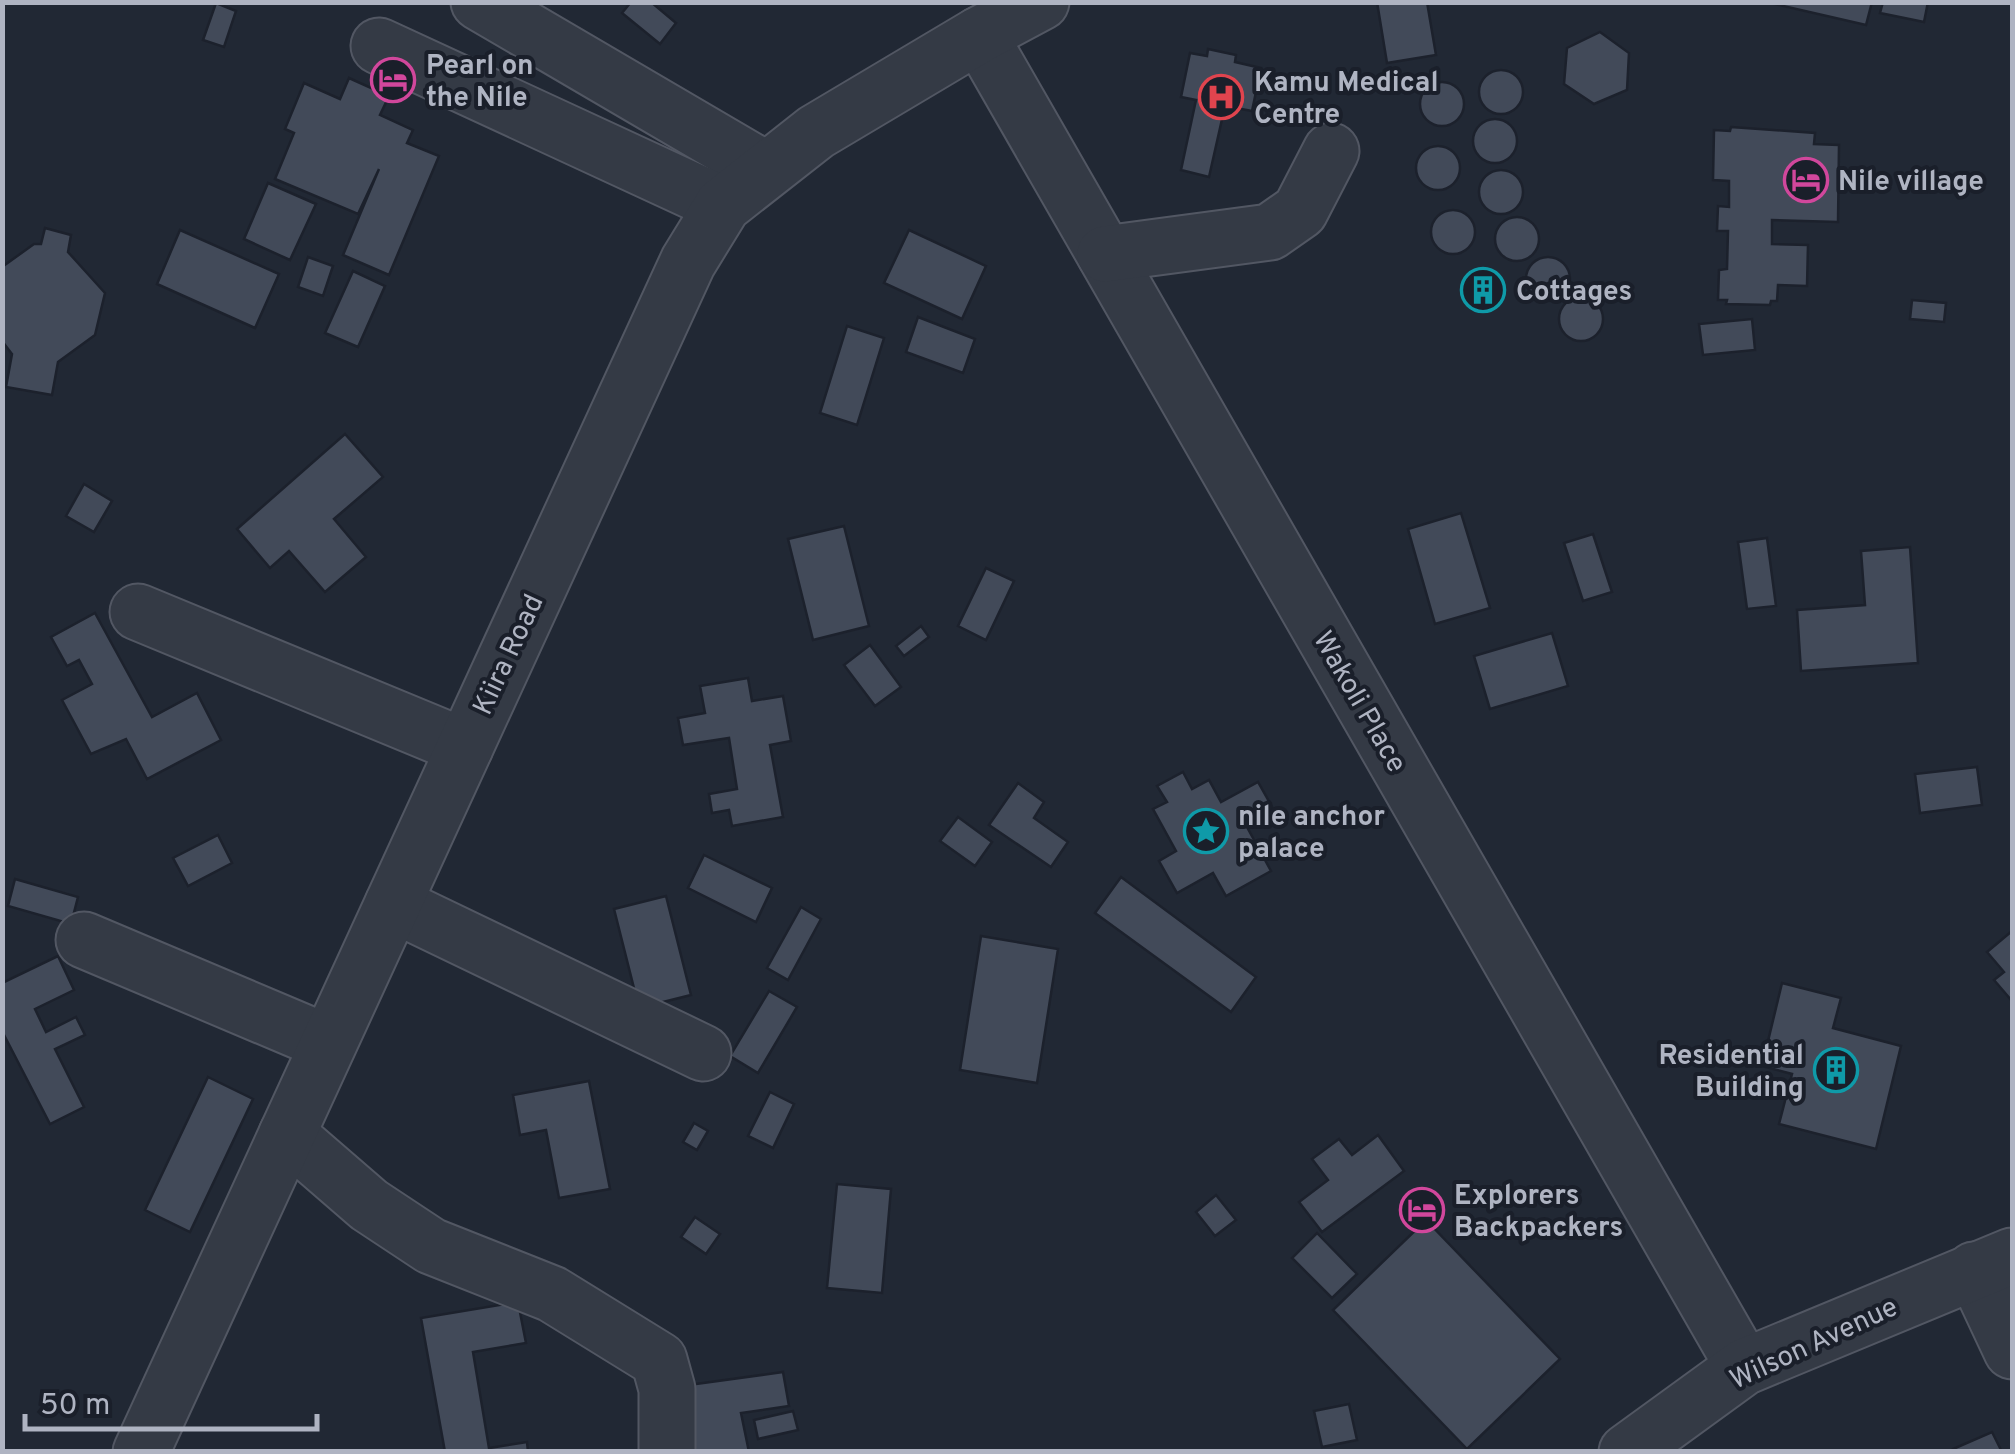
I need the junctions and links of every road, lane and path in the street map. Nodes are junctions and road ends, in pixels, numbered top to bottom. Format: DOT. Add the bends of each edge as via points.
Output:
graph roads {
  1 [pos="479,2"];
  2 [pos="1041,2"];
  3 [pos="979,35"];
  4 [pos="379,46"];
  5 [pos="1332,150"];
  6 [pos="766,170"];
  7 [pos="723,205"];
  8 [pos="1105,254"];
  9 [pos="138,612"];
  10 [pos="465,747"];
  11 [pos="393,904"];
  12 [pos="84,940"];
  13 [pos="328,1044"];
  14 [pos="703,1053"];
  15 [pos="287,1134"];
  16 [pos="1993,1263"];
  17 [pos="2012,1351"];
  18 [pos="1744,1367"];
  19 [pos="141,1452"];
  20 [pos="668,1452"];
  21 [pos="1627,1452"];
  1 -- 6 [label="street"];
  2 -- 3 [label="street, Kiira Road"];
  3 -- 6 [label="street, Kiira Road" via="816,132"];
  3 -- 8 [label="street, Wakoli Place"];
  4 -- 7 [label="street"];
  5 -- 8 [label="street" via="1300,211 1270,232"];
  6 -- 7 [label="street, Kiira Road"];
  7 -- 10 [label="street, Kiira Road" via="688,262"];
  8 -- 18 [label="street, Wakoli Place"];
  9 -- 10 [label="street"];
  10 -- 11 [label="street, Kiira Road"];
  11 -- 13 [label="street, Kiira Road"];
  11 -- 14 [label="street"];
  12 -- 13 [label="street"];
  13 -- 15 [label="street, Kiira Road"];
  15 -- 19 [label="street, Kiira Road"];
  15 -- 20 [label="street" via="430,1246 552,1294 658,1360 667,1390"];
  16 -- 17 [label="street"];
  16 -- 18 [label="street, Wilson Avenue"];
  18 -- 21 [label="street, Wilson Avenue"];
}
